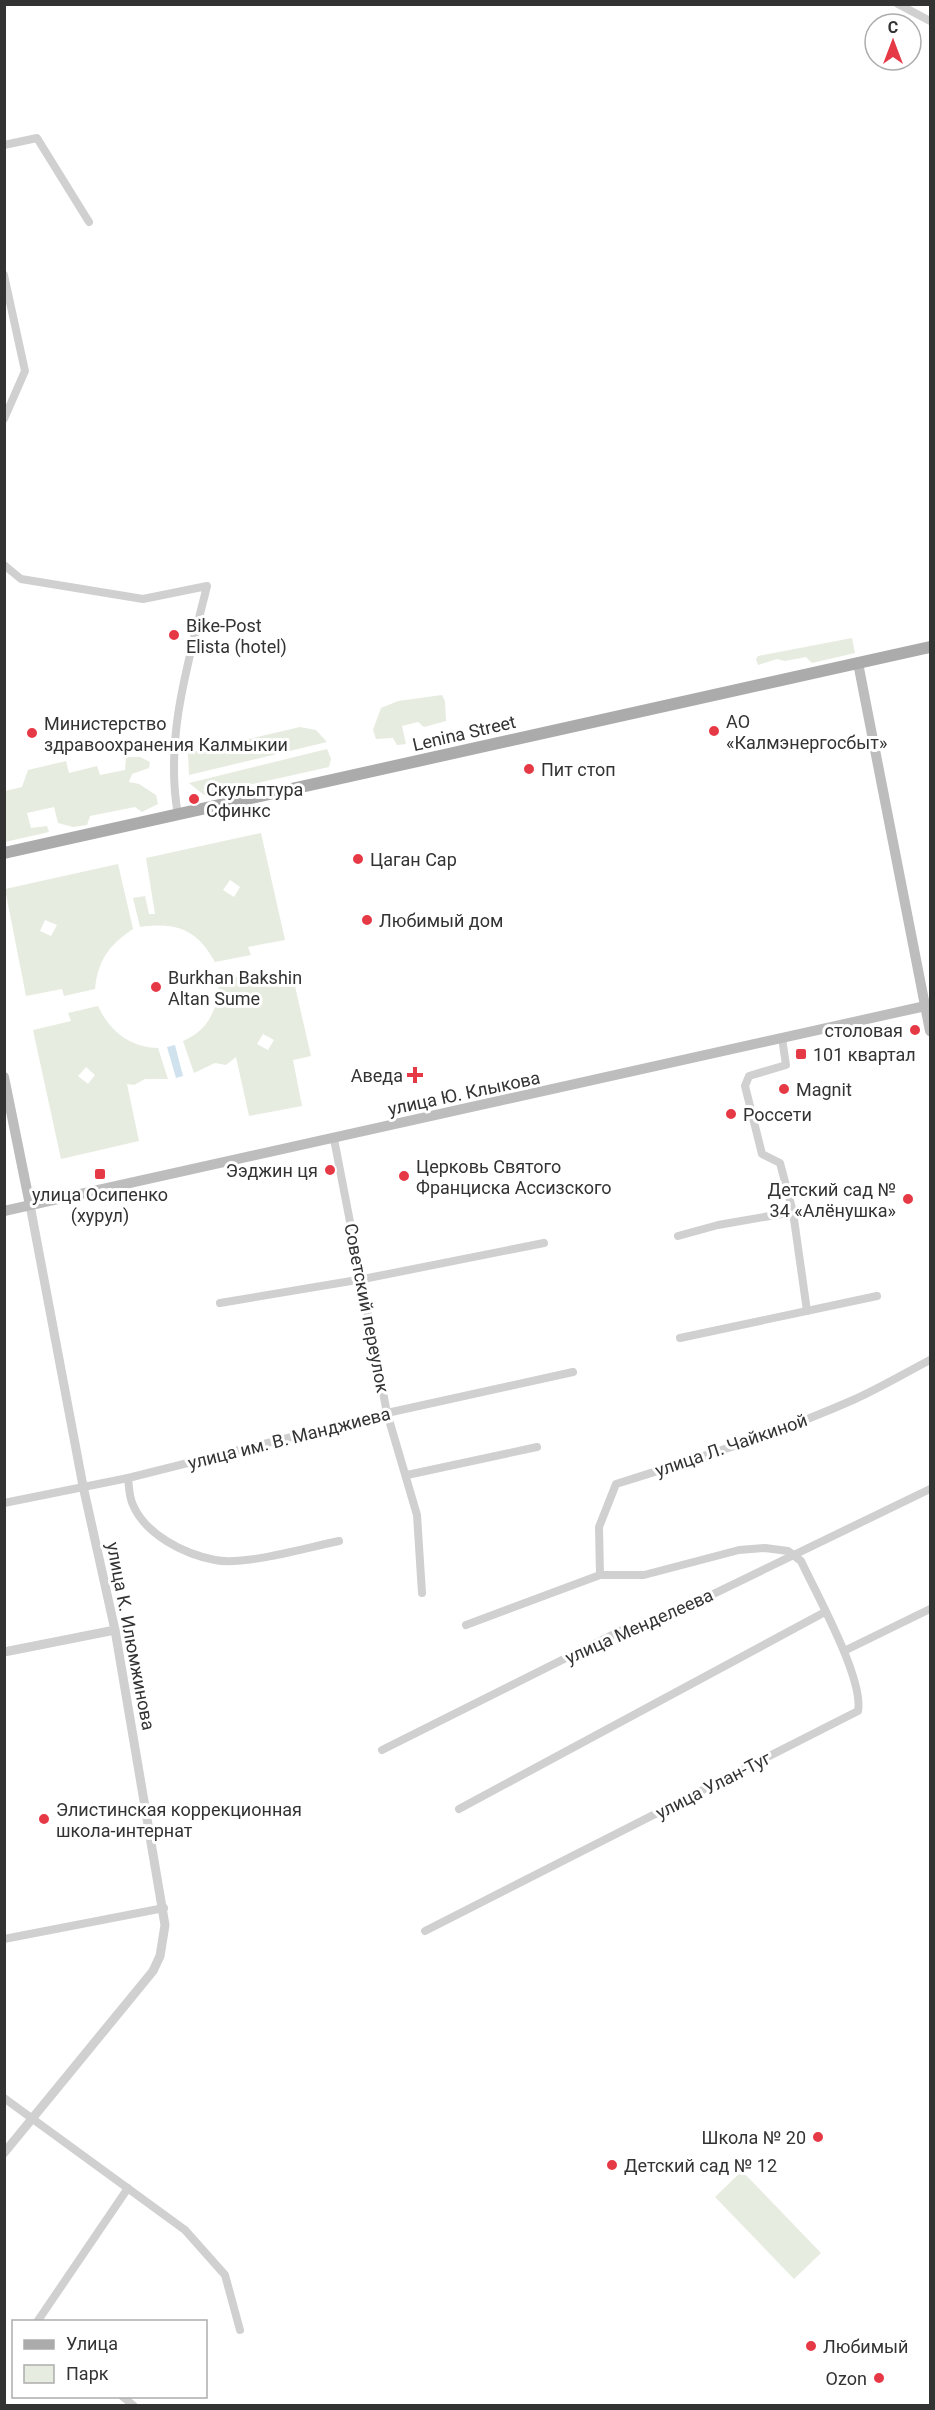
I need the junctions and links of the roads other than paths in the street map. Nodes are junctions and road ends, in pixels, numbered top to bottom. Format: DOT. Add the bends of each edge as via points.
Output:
graph roads {
  1 [pos="898,4"];
  2 [pos="930,21"];
  3 [pos="4,145"];
  4 [pos="89,222"];
  5 [pos="4,274"];
  6 [pos="4,419"];
  7 [pos="4,565"];
  8 [pos="930,647"];
  9 [pos="858,663"];
  10 [pos="178,814"];
  11 [pos="4,853"];
  12 [pos="928,1006"];
  13 [pos="930,1031"];
  14 [pos="783,1038"];
  15 [pos="4,1077"];
  16 [pos="333,1139"];
  17 [pos="30,1205"];
  18 [pos="4,1211"];
  19 [pos="793,1212"];
  20 [pos="678,1236"];
  21 [pos="544,1243"];
  22 [pos="363,1280"];
  23 [pos="877,1296"];
  24 [pos="220,1302"];
  25 [pos="807,1311"];
  26 [pos="680,1338"];
  27 [pos="930,1360"];
  28 [pos="573,1372"];
  29 [pos="387,1413"];
  30 [pos="537,1447"];
  31 [pos="407,1475"];
  32 [pos="128,1478"];
  33 [pos="83,1486"];
  34 [pos="930,1489"];
  35 [pos="4,1503"];
  36 [pos="339,1541"];
  37 [pos="792,1555"];
  38 [pos="600,1575"];
  39 [pos="422,1593"];
  40 [pos="930,1609"];
  41 [pos="825,1612"];
  42 [pos="466,1625"];
  43 [pos="115,1630"];
  44 [pos="844,1651"];
  45 [pos="4,1652"];
  46 [pos="381,1750"];
  47 [pos="459,1809"];
  48 [pos="164,1908"];
  49 [pos="425,1931"];
  50 [pos="4,1939"];
  51 [pos="4,2098"];
  52 [pos="33,2119"];
  53 [pos="4,2153"];
  54 [pos="128,2188"];
  55 [pos="39,2320"];
  56 [pos="240,2330"];
  1 -- 2 [label="street"];
  3 -- 4 [label="street" via="36,138"];
  5 -- 6 [label="street" via="25,371"];
  7 -- 10 [label="street" via="21,579 143,599 207,586 180,700 172,784"];
  8 -- 9 [label="main road, Lenina Street"];
  9 -- 10 [label="main road, Lenina Street"];
  9 -- 12 [label="main road"];
  10 -- 11 [label="main road, Lenina Street"];
  12 -- 13 [label="main road"];
  12 -- 14 [label="main road, улица Ю. Клыкова"];
  14 -- 16 [label="main road, улица Ю. Клыкова"];
  14 -- 19 [label="street" via="786,1065 749,1076 745,1086 762,1154 780,1163"];
  15 -- 17 [label="main road, улица К. Илюмжинова"];
  16 -- 17 [label="main road, улица Ю. Клыкова"];
  16 -- 22 [label="street, Советский переулок"];
  17 -- 18 [label="main road, улица Ю. Клыкова"];
  17 -- 33 [label="street, улица К. Илюмжинова"];
  19 -- 20 [label="street"];
  19 -- 25 [label="street"];
  21 -- 22 [label="street"];
  22 -- 24 [label="street"];
  22 -- 29 [label="street, Советский переулок"];
  23 -- 25 [label="street"];
  25 -- 26 [label="street"];
  27 -- 38 [label="street, улица Л. Чайкиной" via="855,1399 781,1429 616,1484 599,1527"];
  28 -- 29 [label="street, улица им. В. Манджиева"];
  29 -- 31 [label="street, Советский переулок"];
  29 -- 32 [label="street, улица им. В. Манджиева"];
  30 -- 31 [label="street"];
  31 -- 39 [label="street, Советский переулок" via="417,1515"];
  32 -- 33 [label="street, улица им. В. Манджиева"];
  32 -- 36 [label="street" via="132,1504 145,1525 173,1544 216,1560 238,1560"];
  33 -- 35 [label="street, улица им. В. Манджиева"];
  33 -- 43 [label="street, улица К. Илюмжинова"];
  34 -- 37 [label="street, улица Менделеева"];
  37 -- 38 [label="street" via="765,1548 740,1550 644,1575"];
  37 -- 41 [label="street" via="801,1561"];
  37 -- 46 [label="street, улица Менделеева" via="639,1630 622,1630"];
  38 -- 42 [label="street"];
  40 -- 44 [label="street"];
  41 -- 44 [label="street"];
  41 -- 47 [label="street"];
  43 -- 45 [label="street"];
  43 -- 48 [label="street, улица К. Илюмжинова"];
  44 -- 49 [label="street, улица Улан-Туг" via="860,1700 858,1711"];
  48 -- 50 [label="street"];
  48 -- 52 [label="street, улица К. Илюмжинова" via="164,1939 153,1971"];
  51 -- 52 [label="street"];
  52 -- 53 [label="street, улица К. Илюмжинова"];
  52 -- 54 [label="street"];
  54 -- 55 [label="street"];
  54 -- 56 [label="street" via="185,2230 225,2275"];
}
